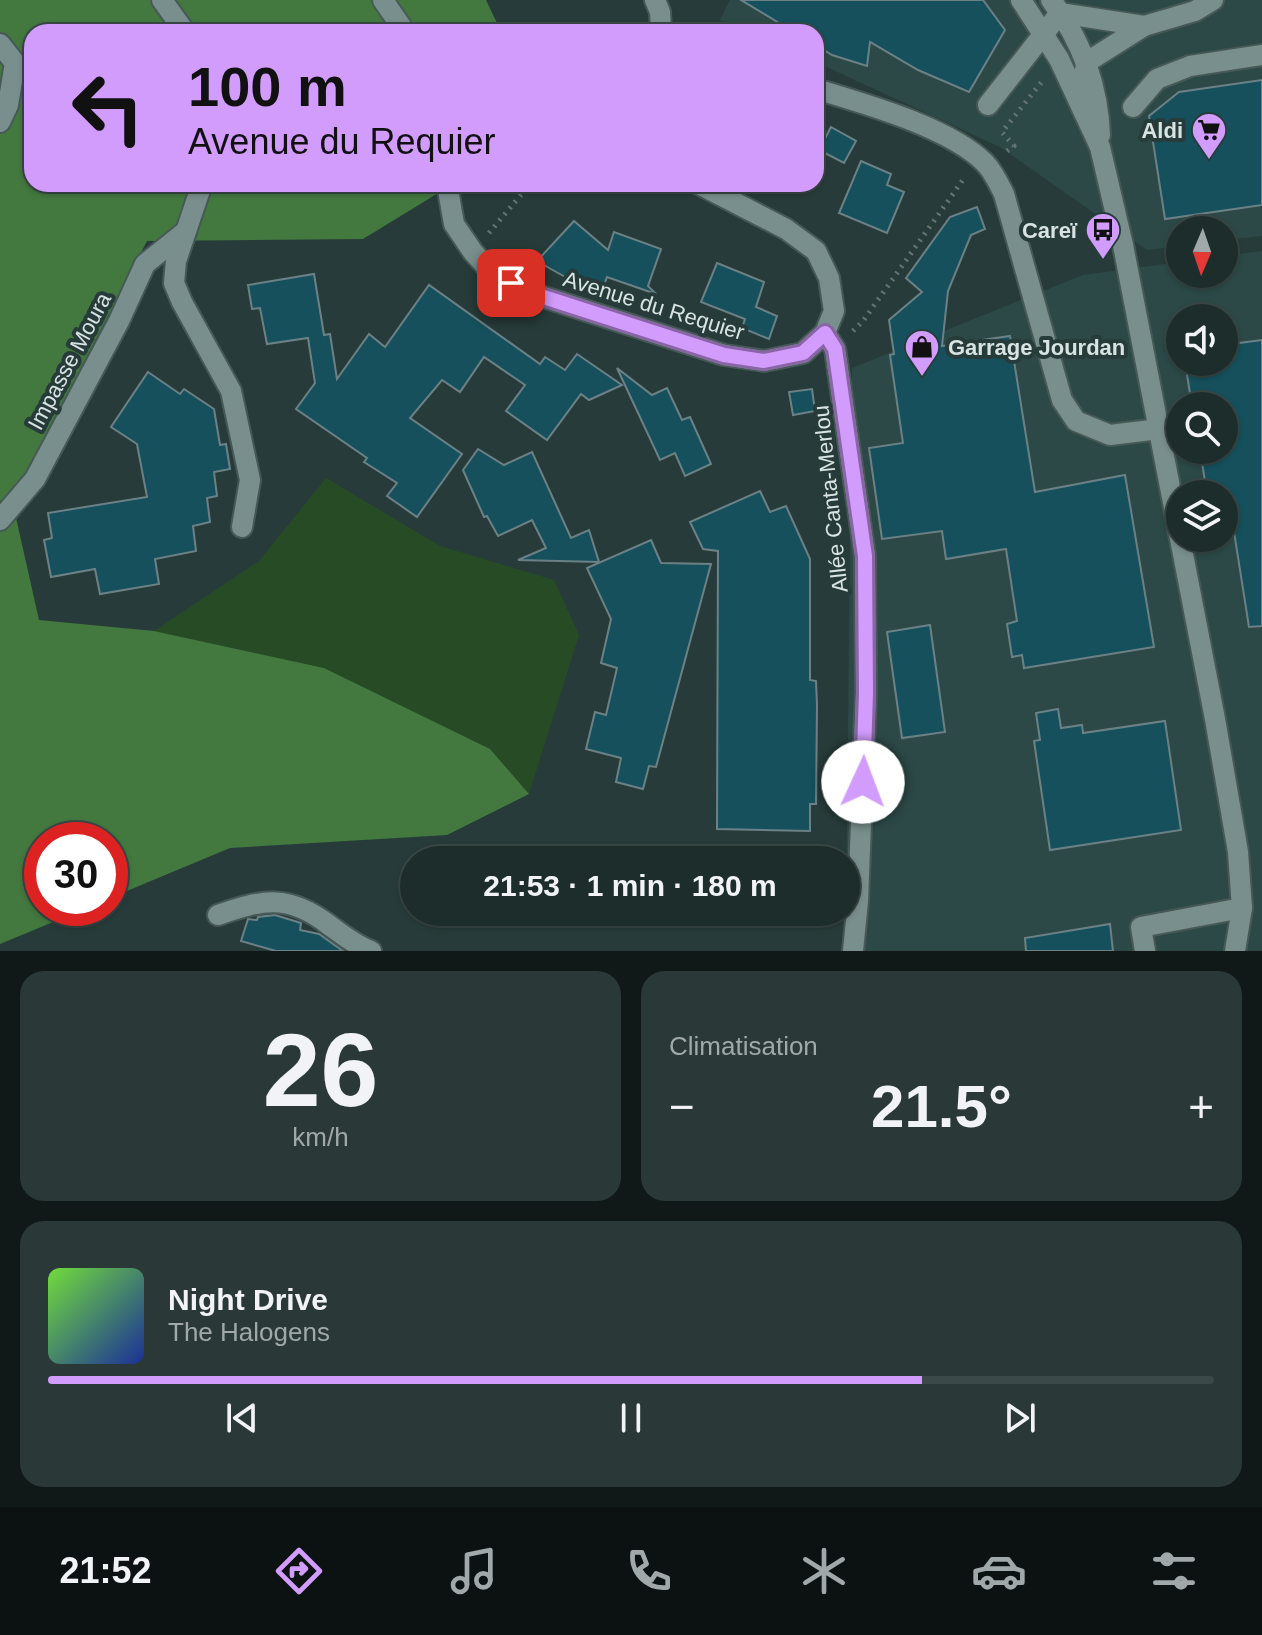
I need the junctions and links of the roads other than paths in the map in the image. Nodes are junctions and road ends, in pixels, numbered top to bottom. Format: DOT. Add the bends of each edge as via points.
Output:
graph roads {
  1 [pos="162,0"];
  2 [pos="383,0"];
  3 [pos="1021,0"];
  4 [pos="1213,0"];
  5 [pos="1055,6"];
  6 [pos="179,24"];
  7 [pos="400,24"];
  8 [pos="1144,26"];
  9 [pos="1043,33"];
  10 [pos="0,44"];
  11 [pos="1262,55"];
  12 [pos="1087,62"];
  13 [pos="824,92"];
  14 [pos="1078,98"];
  15 [pos="988,105"];
  16 [pos="1133,107"];
  17 [pos="0,122"];
  18 [pos="1100,147"];
  19 [pos="199,192"];
  20 [pos="448,192"];
  21 [pos="714,192"];
  22 [pos="186,231"];
  23 [pos="830,341"];
  24 [pos="1159,429"];
  25 [pos="0,520"];
  26 [pos="242,527"];
  27 [pos="1242,908"];
  28 [pos="218,915"];
  29 [pos="371,951"];
  30 [pos="853,951"];
  31 [pos="1145,951"];
  32 [pos="1235,951"];
  1 -- 6 [label="street"];
  2 -- 7 [label="street"];
  3 -- 9 [label="street"];
  4 -- 8 [label="street"];
  5 -- 8 [label="street"];
  5 -- 9 [label="street"];
  5 -- 12 [label="street"];
  8 -- 12 [label="street"];
  9 -- 14 [label="street"];
  9 -- 15 [label="street"];
  10 -- 17 [label="street" via="15,63"];
  11 -- 16 [label="street" via="1190,66 1157,79"];
  12 -- 14 [label="street"];
  12 -- 18 [label="street" via="1099,103"];
  13 -- 24 [label="street" via="903,117 965,147 987,164 1004,194 1062,400 1076,421 1110,435"];
  14 -- 18 [label="street"];
  18 -- 24 [label="street"];
  19 -- 22 [label="street"];
  20 -- 23 [label="street, Avenue du Requier" via="454,224 473,252 493,274 528,292 724,355 764,361"];
  21 -- 23 [label="street" via="816,251 829,278 834,311"];
  22 -- 25 [label="street, Impasse Moura" via="145,264 35,479"];
  22 -- 26 [label="street" via="174,283 231,391 250,480"];
  23 -- 30 [label="street, Allée Canta-Merlou" via="865,556 866,693"];
  24 -- 27 [label="street" via="1218,733"];
  27 -- 31 [label="street" via="1141,927"];
  27 -- 32 [label="street"];
  28 -- 29 [label="street" via="250,903 282,901 316,915"];
}
